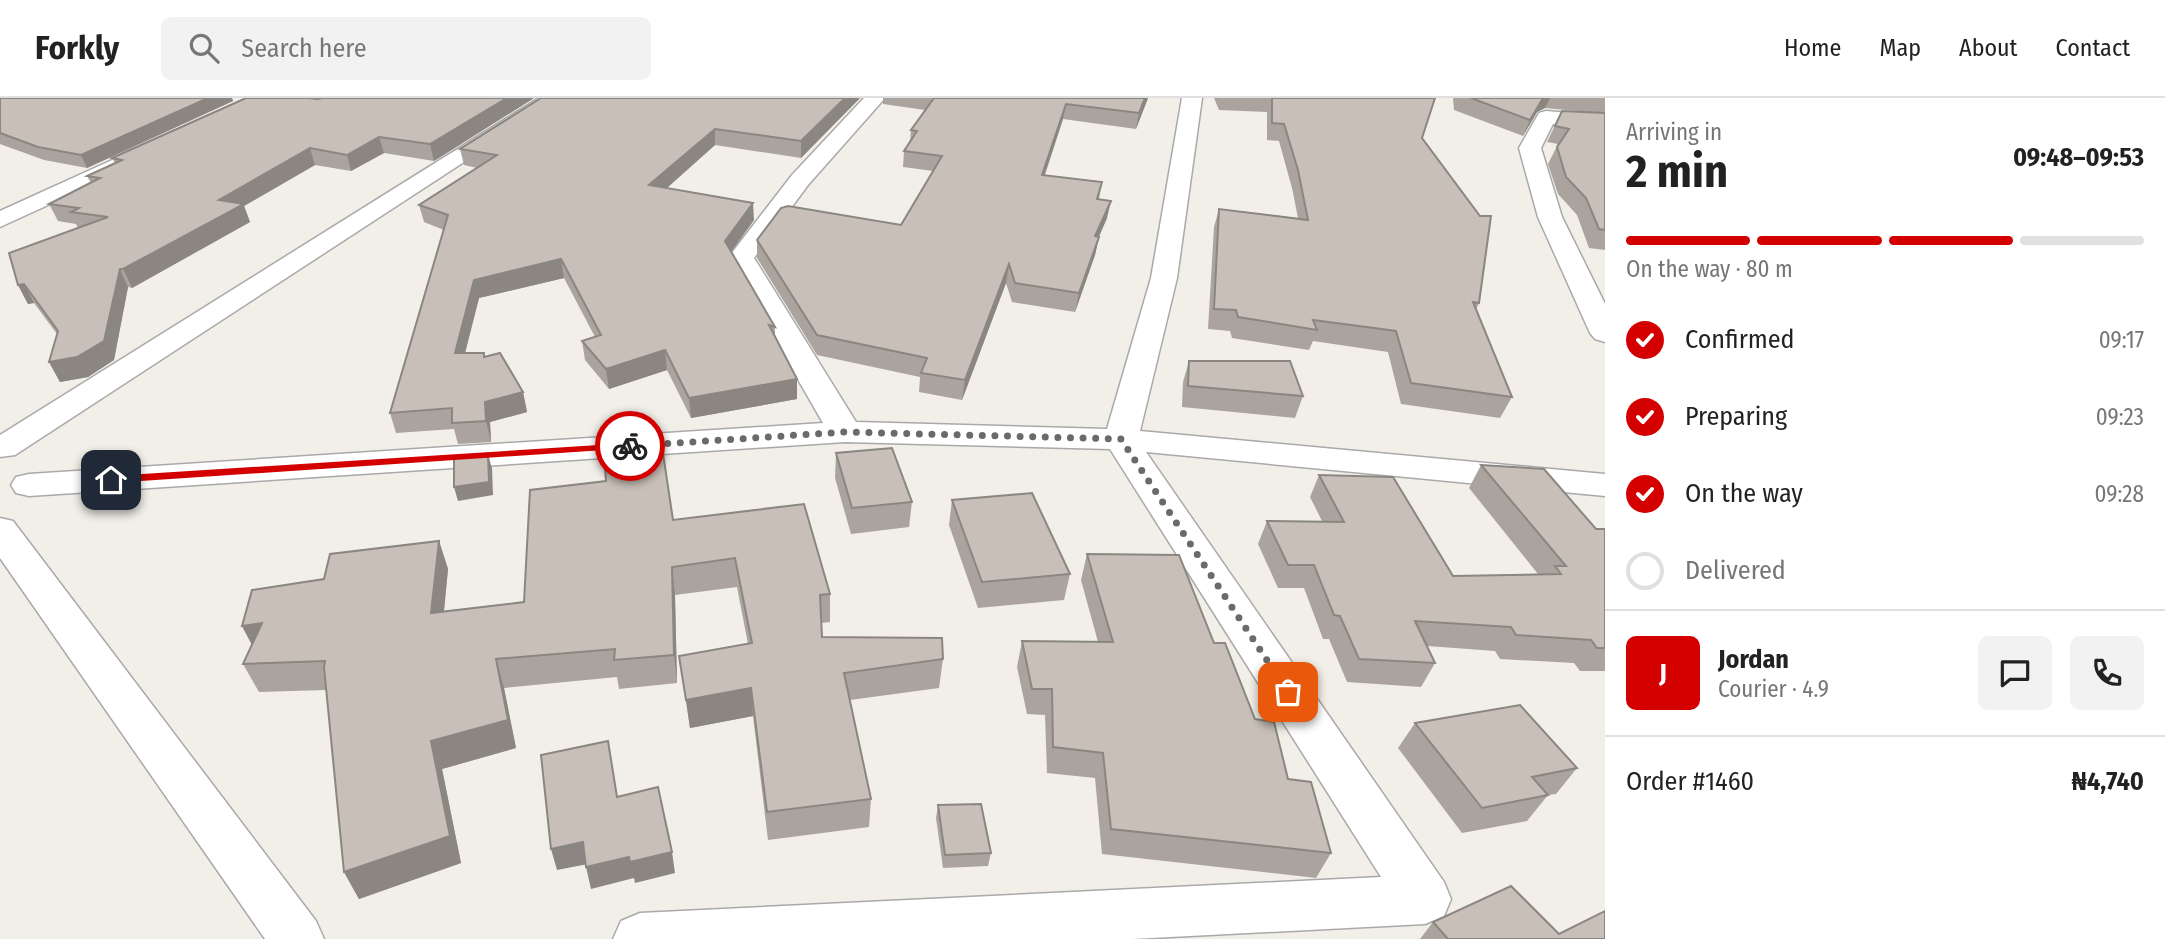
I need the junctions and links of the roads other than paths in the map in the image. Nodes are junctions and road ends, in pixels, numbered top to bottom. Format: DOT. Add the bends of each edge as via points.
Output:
graph roads {
  1 [pos="552,98"];
  2 [pos="875,98"];
  3 [pos="1192,98"];
  4 [pos="1605,122"];
  5 [pos="149,150"];
  6 [pos="0,220"];
  7 [pos="1605,333"];
  8 [pos="845,432"];
  9 [pos="1121,439"];
  10 [pos="1,448"];
  11 [pos="29,485"];
  12 [pos="1605,485"];
  13 [pos="0,511"];
  14 [pos="0,530"];
  15 [pos="297,939"];
  16 [pos="640,939"];
  1 -- 10 [label="street"];
  2 -- 8 [label="street" via="800,180 741,258"];
  3 -- 9 [label="street" via="1164,278"];
  4 -- 7 [label="street" via="1546,117 1530,148 1550,217"];
  5 -- 6 [label="street"];
  8 -- 9 [label="street"];
  8 -- 11 [label="street"];
  9 -- 12 [label="street"];
  9 -- 16 [label="street" via="1425,899"];
  10 -- 11 [label="street" via="27,462"];
  11 -- 13 [label="street"];
  14 -- 15 [label="street"];
}
